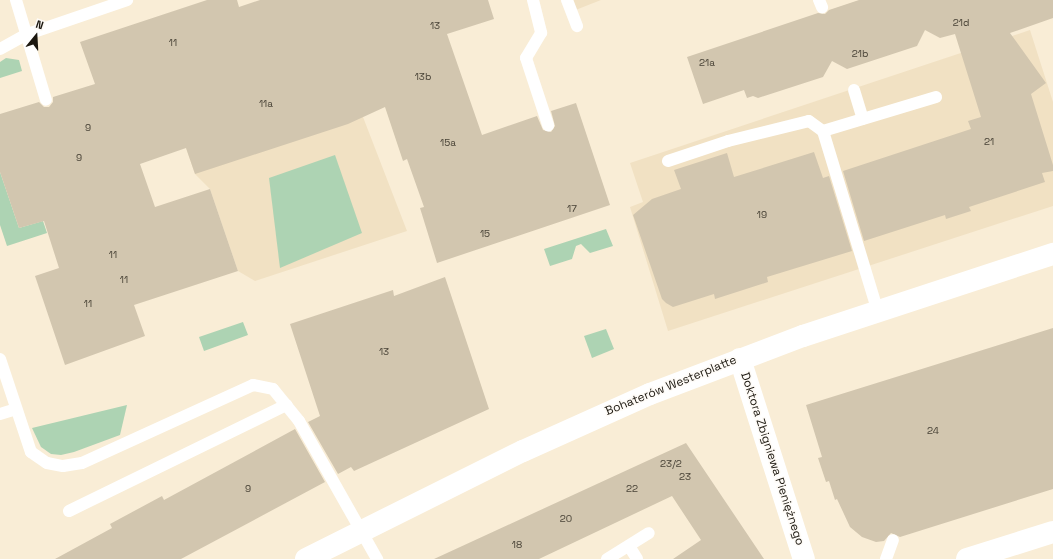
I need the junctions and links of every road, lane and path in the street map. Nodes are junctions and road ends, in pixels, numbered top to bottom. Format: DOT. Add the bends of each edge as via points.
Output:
graph roads {
  1 [pos="16,0"];
  2 [pos="127,0"];
  3 [pos="533,0"];
  4 [pos="567,0"];
  5 [pos="577,26"];
  6 [pos="25,35"];
  7 [pos="0,49"];
  8 [pos="854,90"];
  9 [pos="936,96"];
  10 [pos="46,100"];
  11 [pos="864,119"];
  12 [pos="548,125"];
  13 [pos="823,131"];
  14 [pos="668,161"];
  15 [pos="1053,254"];
  16 [pos="878,312"];
  17 [pos="0,359"];
  18 [pos="740,359"];
  19 [pos="286,406"];
  20 [pos="16,409"];
  21 [pos="0,414"];
  22 [pos="69,511"];
  23 [pos="362,530"];
  24 [pos="1053,532"];
  25 [pos="649,533"];
  26 [pos="893,540"];
  27 [pos="629,546"];
  28 [pos="306,559"];
  29 [pos="377,559"];
  30 [pos="607,559"];
  31 [pos="637,559"];
  32 [pos="804,559"];
  33 [pos="886,559"];
  34 [pos="967,559"];
  1 -- 6 [label="lane"];
  2 -- 6 [label="lane"];
  3 -- 12 [label="lane" via="541,33 526,58"];
  4 -- 5 [label="lane"];
  6 -- 7 [label="lane"];
  6 -- 10 [label="lane"];
  8 -- 11 [label="lane"];
  9 -- 11 [label="lane"];
  11 -- 13 [label="lane"];
  13 -- 14 [label="lane" via="809,121 728,141"];
  13 -- 16 [label="lane"];
  15 -- 16 [label="street, Bohaterów Westerplatte"];
  16 -- 18 [label="street, Bohaterów Westerplatte"];
  17 -- 20 [label="lane"];
  18 -- 23 [label="street, Bohaterów Westerplatte" via="608,411"];
  18 -- 32 [label="street, Doktora Zbigniewa Pieniężnego"];
  19 -- 20 [label="lane" via="273,389 253,385 82,462 63,466 48,463 32,452"];
  19 -- 22 [label="lane"];
  19 -- 23 [label="lane" via="299,421"];
  20 -- 21 [label="lane"];
  23 -- 28 [label="street, Bohaterów Westerplatte"];
  23 -- 29 [label="lane"];
  24 -- 34 [label="street"];
  25 -- 27 [label="lane"];
  26 -- 33 [label="lane"];
  27 -- 30 [label="lane"];
  27 -- 31 [label="lane"];
}
